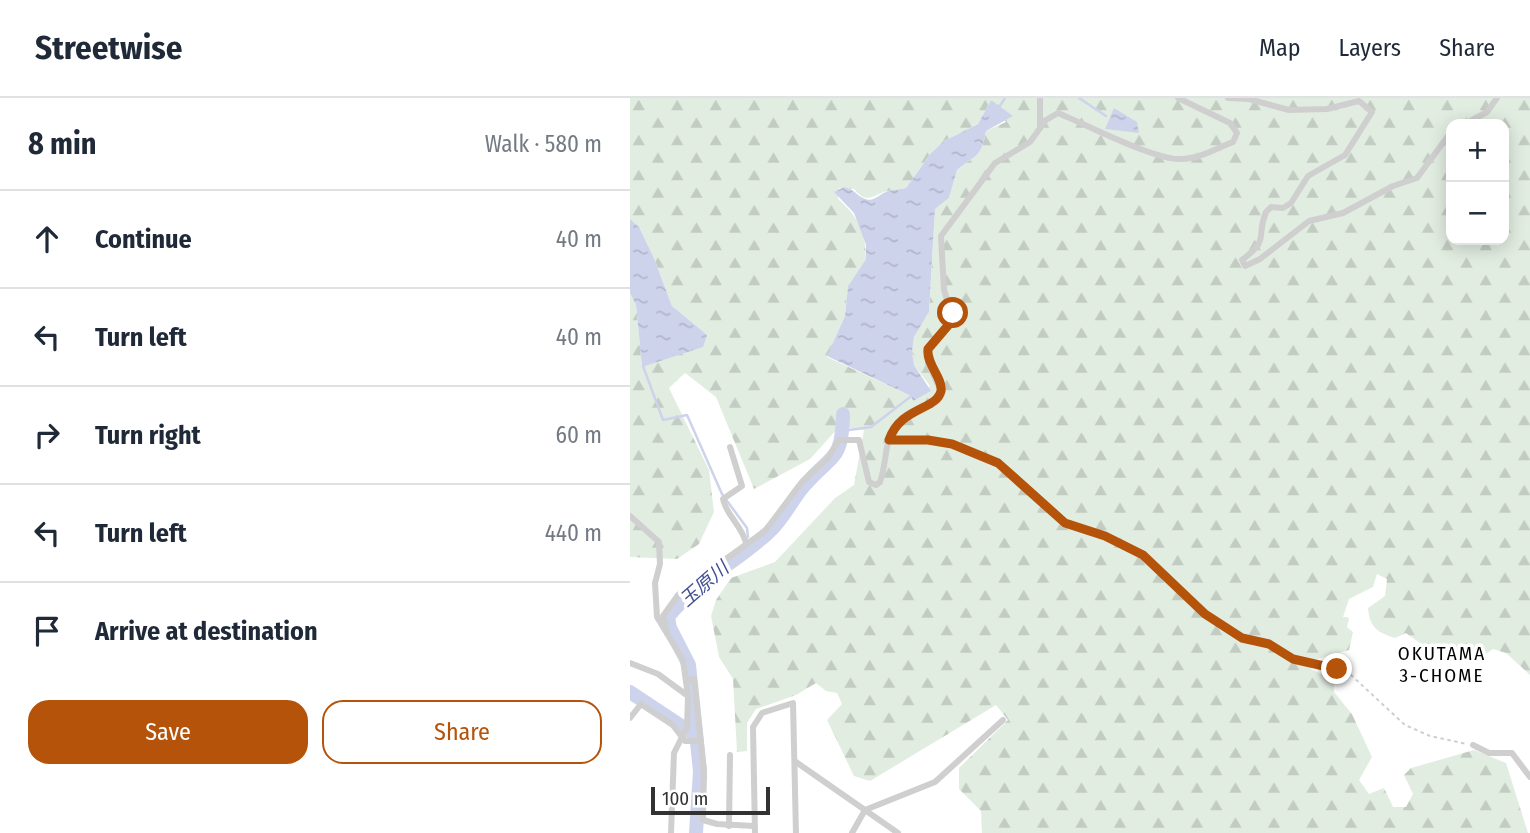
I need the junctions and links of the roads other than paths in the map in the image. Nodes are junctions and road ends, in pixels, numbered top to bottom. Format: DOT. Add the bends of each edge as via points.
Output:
graph roads {
  1 [pos="1041,98"];
  2 [pos="1178,98"];
  3 [pos="1228,98"];
  4 [pos="1497,98"];
  5 [pos="1474,119"];
  6 [pos="1040,128"];
  7 [pos="1446,136"];
  8 [pos="730,446"];
  9 [pos="630,516"];
  10 [pos="746,543"];
  11 [pos="667,633"];
  12 [pos="630,663"];
  13 [pos="691,697"];
  14 [pos="697,708"];
  15 [pos="688,709"];
  16 [pos="630,718"];
  17 [pos="1003,720"];
  18 [pos="684,732"];
  19 [pos="697,741"];
  20 [pos="1473,745"];
  21 [pos="730,755"];
  22 [pos="796,762"];
  23 [pos="1530,777"];
  24 [pos="865,810"];
  25 [pos="717,824"];
  26 [pos="729,826"];
  27 [pos="755,830"];
  28 [pos="671,833"];
  29 [pos="716,833"];
  30 [pos="796,833"];
  31 [pos="852,833"];
  32 [pos="898,833"];
  1 -- 6 [label="street"];
  2 -- 6 [label="street" via="1230,123 1237,133 1233,142 1180,160 1058,113"];
  3 -- 7 [label="street" via="1289,110 1327,109 1359,101 1372,112 1345,155 1308,176 1291,203 1266,212 1262,241 1242,260 1245,266 1260,260 1309,221 1343,213 1417,178"];
  4 -- 5 [label="street" via="1487,112"];
  6 -- 10 [label="street" via="1030,142 995,163 944,229 944,290 953,319 930,343 927,356 941,391 933,403 898,421 889,440 882,478 876,485 869,482 862,445 855,438 842,439 765,531"];
  8 -- 10 [label="street" via="742,486 724,498 724,504 743,528"];
  9 -- 11 [label="street" via="659,542 657,617"];
  10 -- 11 [label="street" via="678,595 663,617"];
  11 -- 13 [label="street" via="683,660"];
  12 -- 13 [label="street" via="658,674"];
  13 -- 14 [label="street"];
  13 -- 15 [label="street"];
  14 -- 15 [label="street"];
  14 -- 19 [label="street"];
  15 -- 18 [label="street"];
  16 -- 18 [label="street" via="641,704"];
  17 -- 24 [label="street" via="935,782"];
  18 -- 19 [label="street"];
  18 -- 28 [label="street" via="674,754"];
  19 -- 25 [label="street" via="704,820"];
  20 -- 23 [label="street" via="1489,753 1512,753"];
  21 -- 26 [label="street"];
  22 -- 24 [label="street"];
  22 -- 27 [label="street" via="794,705 762,713 753,727"];
  22 -- 30 [label="street"];
  24 -- 31 [label="street"];
  24 -- 32 [label="street"];
  25 -- 26 [label="street"];
  25 -- 29 [label="street"];
  26 -- 27 [label="street"];
}
